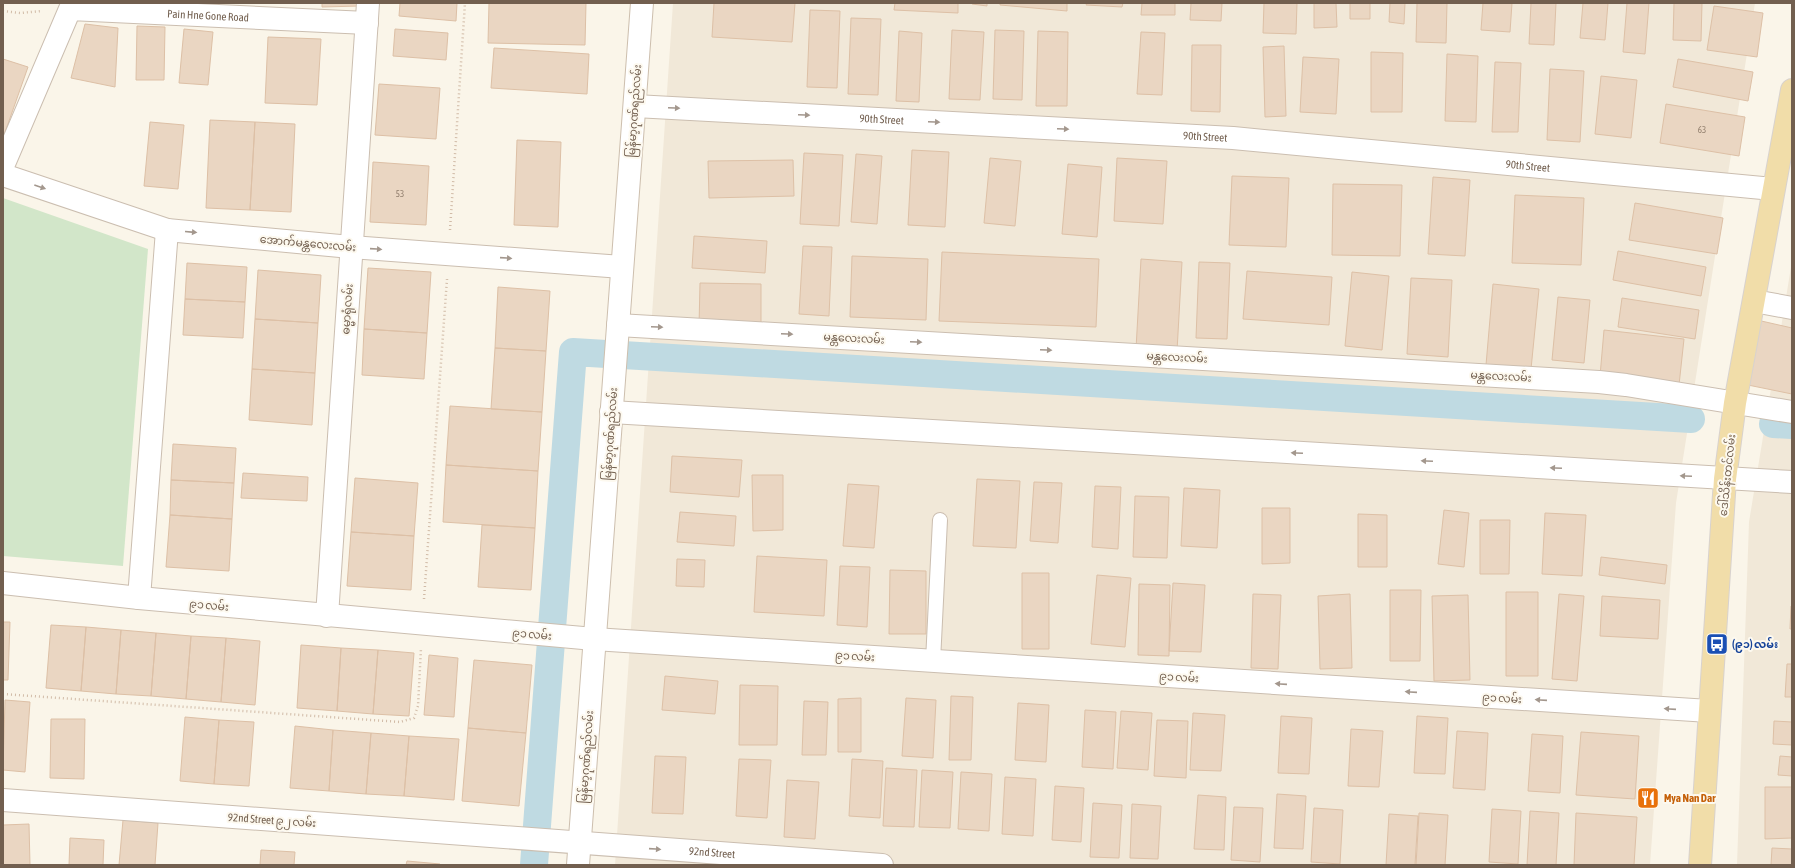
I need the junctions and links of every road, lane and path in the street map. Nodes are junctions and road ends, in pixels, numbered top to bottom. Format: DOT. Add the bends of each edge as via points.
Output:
graph roads {
  1 [pos="465,3"];
  2 [pos="642,3"];
  3 [pos="70,8"];
  4 [pos="3,11"];
  5 [pos="367,13"];
  6 [pos="1792,90"];
  7 [pos="635,106"];
  8 [pos="1787,152"];
  9 [pos="3,166"];
  10 [pos="3,175"];
  11 [pos="1773,189"];
  12 [pos="166,230"];
  13 [pos="351,247"];
  14 [pos="449,254"];
  15 [pos="622,266"];
  16 [pos="1754,301"];
  17 [pos="1792,308"];
  18 [pos="618,324"];
  19 [pos="1735,404"];
  20 [pos="611,412"];
  21 [pos="1792,412"];
  22 [pos="1725,479"];
  23 [pos="1792,482"];
  24 [pos="940,520"];
  25 [pos="3,583"];
  26 [pos="139,598"];
  27 [pos="327,616"];
  28 [pos="422,624"];
  29 [pos="594,639"];
  30 [pos="933,661"];
  31 [pos="3,694"];
  32 [pos="1709,711"];
  33 [pos="3,800"];
  34 [pos="541,840"];
  35 [pos="580,844"];
  36 [pos="578,865"];
  37 [pos="882,865"];
  38 [pos="1700,865"];
  1 -- 14 [label="path"];
  2 -- 7 [label="street, မြန်မာ့ဂုဏ်ရည်လမ်း"];
  3 -- 4 [label="path" via="20,13"];
  3 -- 5 [label="street, Pain Hne Gone Road"];
  3 -- 9 [label="street"];
  5 -- 13 [label="street, ဓမ္မာရုံလမ်း"];
  6 -- 8 [label="main road, ဒေါ်သိန်းတင်လမ်း"];
  7 -- 11 [label="street, 90th Street, one-way" via="1233,138"];
  7 -- 15 [label="street, မြန်မာ့ဂုဏ်ရည်လမ်း"];
  8 -- 11 [label="main road, ဒေါ်သိန်းတင်လမ်း"];
  10 -- 12 [label="street, အောက်မန္တလေးလမ်း, one-way"];
  11 -- 16 [label="main road, ဒေါ်သိန်းတင်လမ်း"];
  12 -- 13 [label="street, အောက်မန္တလေးလမ်း, one-way"];
  12 -- 26 [label="street"];
  13 -- 14 [label="street, အောက်မန္တလေးလမ်း, one-way"];
  13 -- 27 [label="street, ဓမ္မာရုံလမ်း"];
  14 -- 15 [label="street, အောက်မန္တလေးလမ်း, one-way"];
  14 -- 28 [label="path"];
  15 -- 18 [label="street, မြန်မာ့ဂုဏ်ရည်လမ်း"];
  16 -- 17 [label="street"];
  16 -- 19 [label="main road, ဒေါ်သိန်းတင်လမ်း"];
  18 -- 19 [label="street, မန္တလေးလမ်း, one-way" via="1599,382"];
  18 -- 20 [label="street, မြန်မာ့ဂုဏ်ရည်လမ်း"];
  19 -- 21 [label="street, မန္တလေးလမ်း"];
  19 -- 22 [label="main road, ဒေါ်သိန်းတင်လမ်း"];
  22 -- 20 [label="street, one-way"];
  20 -- 29 [label="street, မြန်မာ့ဂုဏ်ရည်လမ်း"];
  22 -- 23 [label="street"];
  22 -- 32 [label="main road, ဒေါ်သိန်းတင်လမ်း"];
  24 -- 30 [label="lane"];
  25 -- 26 [label="street, ၉၁ လမ်း"];
  26 -- 27 [label="street, ၉၁ လမ်း"];
  27 -- 28 [label="street, ၉၁ လမ်း"];
  28 -- 29 [label="street, ၉၁ လမ်း"];
  28 -- 31 [label="path" via="418,706 414,718 400,722"];
  29 -- 30 [label="street, ၉၁ လမ်း"];
  29 -- 35 [label="street, မြန်မာ့ဂုဏ်ရည်လမ်း"];
  32 -- 30 [label="street, ၉၁ လမ်း, one-way"];
  32 -- 38 [label="main road, ဒေါ်သိန်းတင်လမ်း"];
  33 -- 34 [label="street, 92nd Street ၉၂ လမ်း"];
  34 -- 35 [label="street, 92nd Street"];
  35 -- 36 [label="street, မြန်မာ့ဂုဏ်ရည်လမ်း"];
  35 -- 37 [label="street, 92nd Street, one-way"];
}
